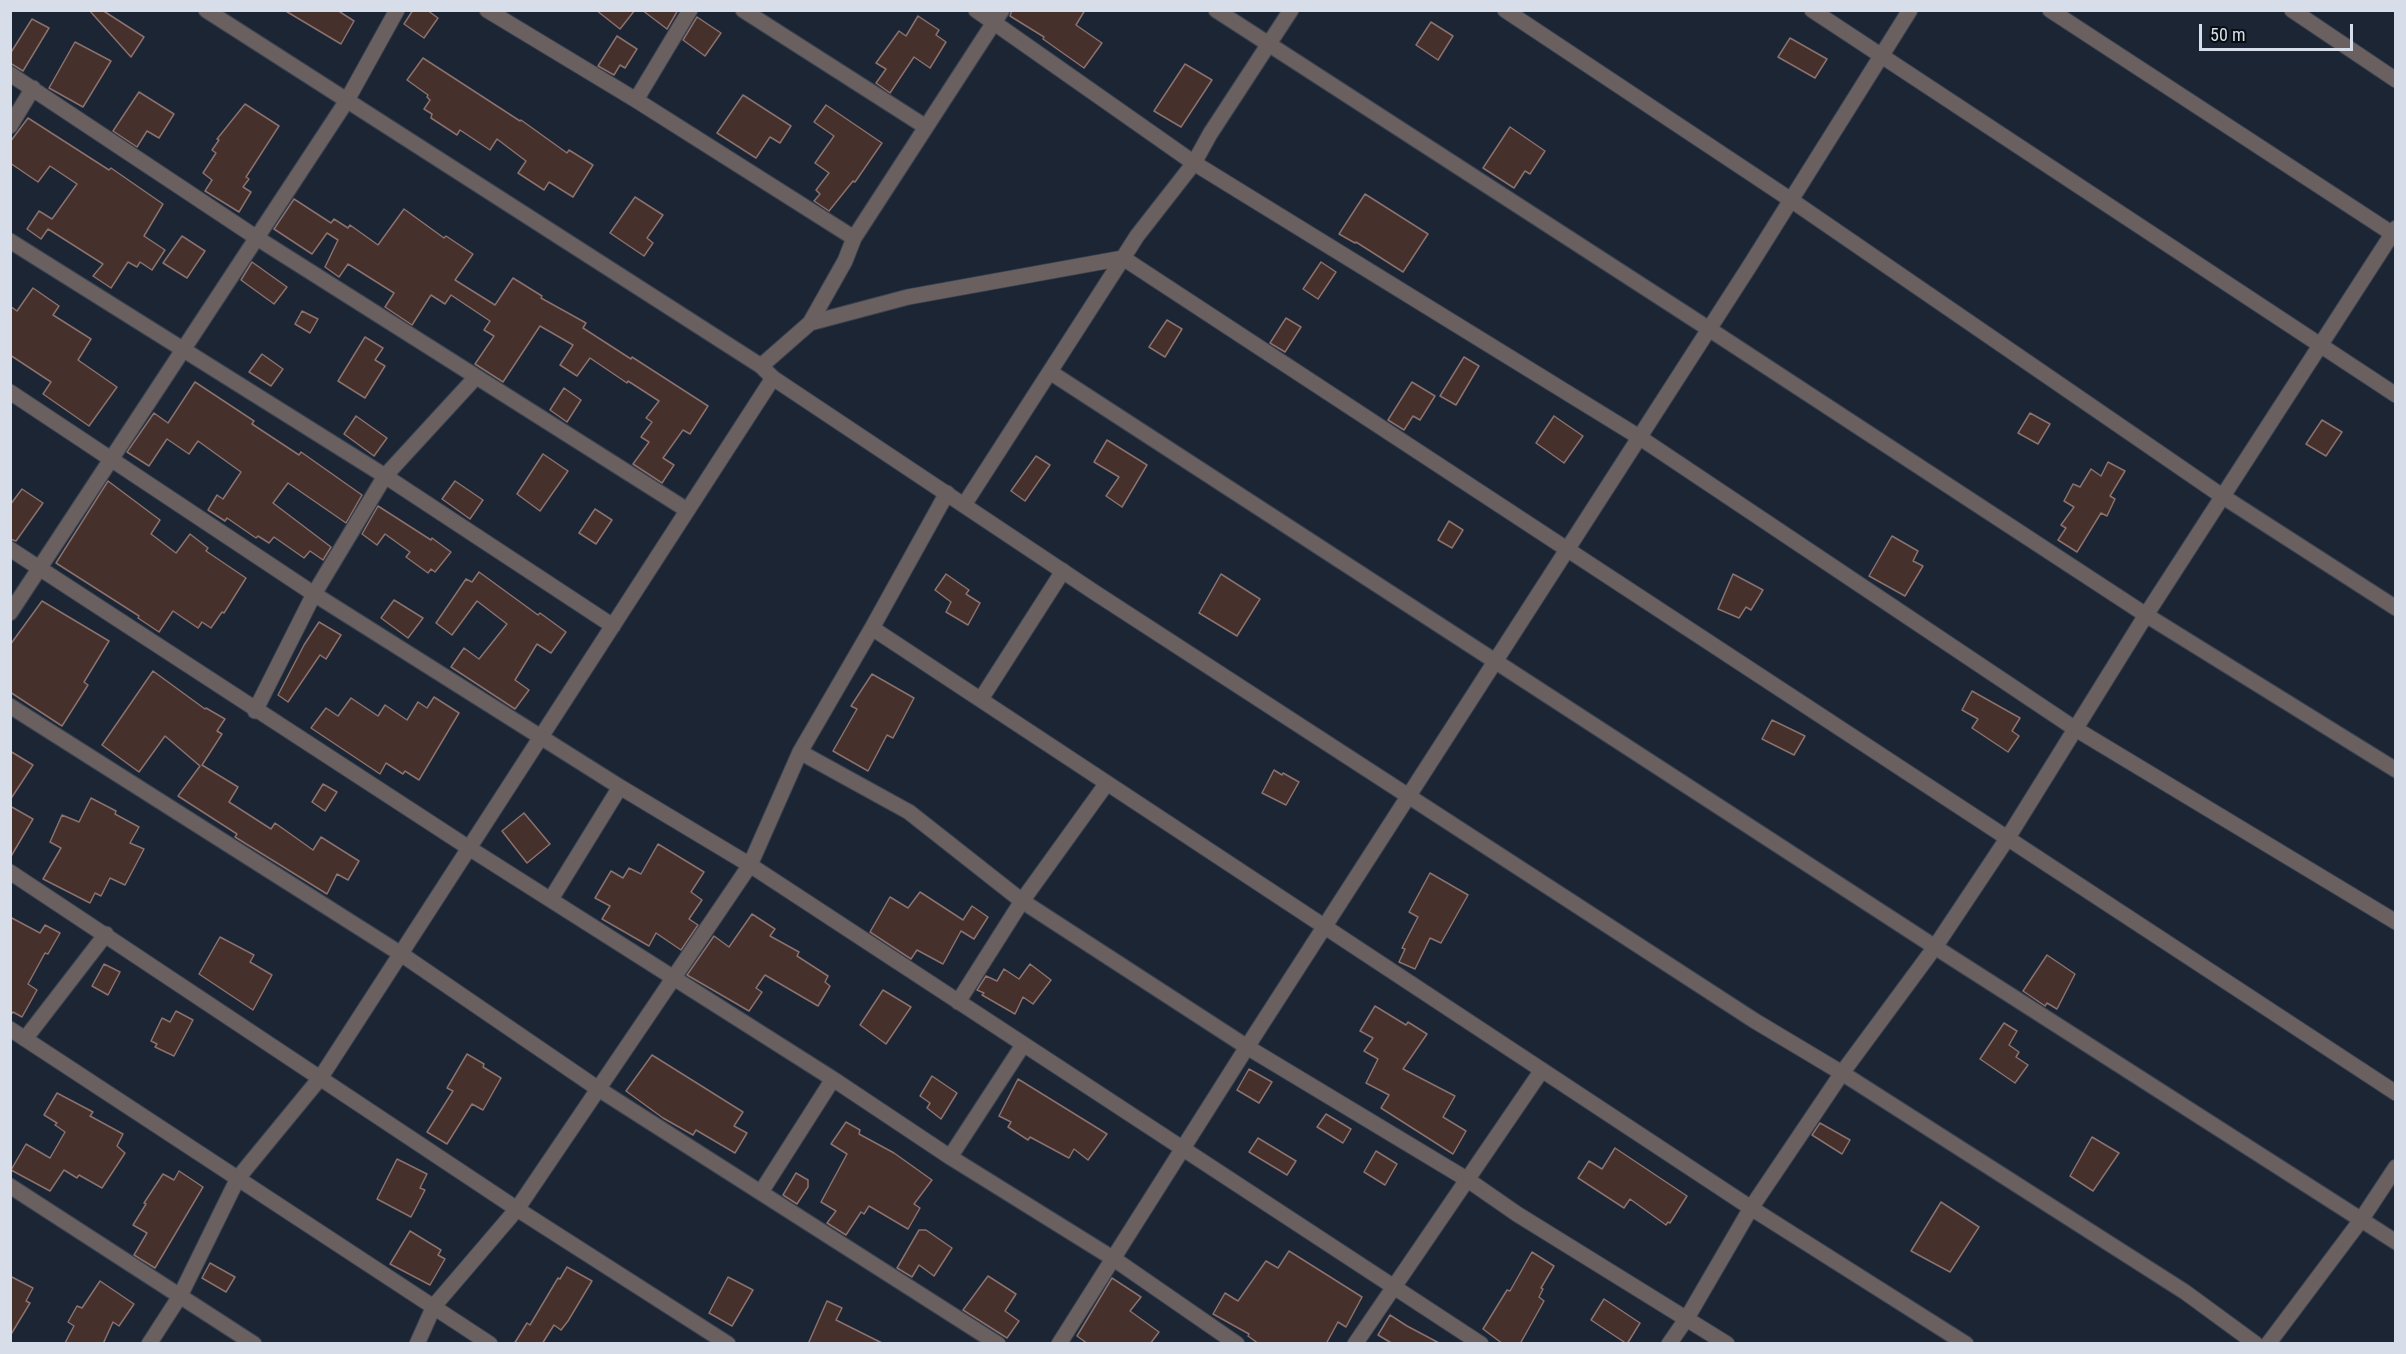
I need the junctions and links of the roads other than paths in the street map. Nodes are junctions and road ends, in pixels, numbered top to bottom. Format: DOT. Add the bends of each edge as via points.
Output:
graph roads {
  1 [pos="206,10"];
  2 [pos="397,10"];
  3 [pos="487,10"];
  4 [pos="690,10"];
  5 [pos="743,10"];
  6 [pos="976,10"];
  7 [pos="1216,10"];
  8 [pos="1291,10"];
  9 [pos="1505,10"];
  10 [pos="1812,10"];
  11 [pos="1910,10"];
  12 [pos="2050,10"];
  13 [pos="2292,10"];
  14 [pos="998,16"];
  15 [pos="1268,45"];
  16 [pos="1881,55"];
  17 [pos="10,74"];
  18 [pos="2396,80"];
  19 [pos="33,88"];
  20 [pos="636,100"];
  21 [pos="346,102"];
  22 [pos="10,126"];
  23 [pos="926,127"];
  24 [pos="1194,163"];
  25 [pos="1791,200"];
  26 [pos="2394,233"];
  27 [pos="257,238"];
  28 [pos="854,238"];
  29 [pos="10,241"];
  30 [pos="1123,258"];
  31 [pos="810,323"];
  32 [pos="1709,329"];
  33 [pos="2320,345"];
  34 [pos="184,350"];
  35 [pos="761,366"];
  36 [pos="1050,372"];
  37 [pos="476,377"];
  38 [pos="773,378"];
  39 [pos="10,392"];
  40 [pos="2396,395"];
  41 [pos="1639,437"];
  42 [pos="112,459"];
  43 [pos="385,476"];
  44 [pos="946,493"];
  45 [pos="2222,496"];
  46 [pos="964,505"];
  47 [pos="687,510"];
  48 [pos="10,549"];
  49 [pos="1566,550"];
  50 [pos="40,568"];
  51 [pos="1063,571"];
  52 [pos="314,594"];
  53 [pos="2396,608"];
  54 [pos="10,613"];
  55 [pos="2146,615"];
  56 [pos="612,626"];
  57 [pos="873,628"];
  58 [pos="1495,661"];
  59 [pos="981,699"];
  60 [pos="10,706"];
  61 [pos="255,711"];
  62 [pos="2074,728"];
  63 [pos="541,736"];
  64 [pos="800,752"];
  65 [pos="2396,770"];
  66 [pos="1107,783"];
  67 [pos="620,787"];
  68 [pos="1408,795"];
  69 [pos="2007,839"];
  70 [pos="469,848"];
  71 [pos="750,865"];
  72 [pos="10,872"];
  73 [pos="551,899"];
  74 [pos="1022,901"];
  75 [pos="2396,922"];
  76 [pos="1325,926"];
  77 [pos="106,934"];
  78 [pos="1935,946"];
  79 [pos="401,954"];
  80 [pos="674,976"];
  81 [pos="958,1002"];
  82 [pos="10,1029"];
  83 [pos="25,1039"];
  84 [pos="1023,1045"];
  85 [pos="1247,1047"];
  86 [pos="1542,1070"];
  87 [pos="1842,1073"];
  88 [pos="321,1077"];
  89 [pos="833,1079"];
  90 [pos="597,1088"];
  91 [pos="2396,1093"];
  92 [pos="1183,1150"];
  93 [pos="950,1157"];
  94 [pos="2396,1167"];
  95 [pos="238,1178"];
  96 [pos="1468,1180"];
  97 [pos="10,1186"];
  98 [pos="761,1192"];
  99 [pos="1751,1208"];
  100 [pos="517,1209"];
  101 [pos="2361,1220"];
  102 [pos="2396,1242"];
  103 [pos="1114,1259"];
  104 [pos="1393,1288"];
  105 [pos="180,1296"];
  106 [pos="434,1306"];
  107 [pos="1687,1318"];
  108 [pos="1229,1342"];
  109 [pos="149,1344"];
  110 [pos="254,1344"];
  111 [pos="417,1344"];
  112 [pos="490,1344"];
  113 [pos="728,1344"];
  114 [pos="998,1344"];
  115 [pos="1059,1344"];
  116 [pos="1355,1344"];
  117 [pos="1481,1344"];
  118 [pos="1669,1344"];
  119 [pos="1727,1344"];
  120 [pos="1966,1344"];
  121 [pos="2256,1344"];
  122 [pos="2268,1344"];
  1 -- 21 [label="street"];
  2 -- 21 [label="street"];
  3 -- 20 [label="street"];
  4 -- 20 [label="street"];
  5 -- 23 [label="street"];
  6 -- 14 [label="street"];
  7 -- 15 [label="street"];
  8 -- 15 [label="street"];
  9 -- 25 [label="street"];
  10 -- 16 [label="street"];
  11 -- 16 [label="street"];
  12 -- 26 [label="street"];
  13 -- 18 [label="street"];
  14 -- 23 [label="street"];
  14 -- 24 [label="street"];
  15 -- 24 [label="street"];
  15 -- 32 [label="street"];
  16 -- 25 [label="street"];
  16 -- 33 [label="street"];
  17 -- 19 [label="street"];
  19 -- 22 [label="street"];
  19 -- 27 [label="street"];
  20 -- 28 [label="street"];
  21 -- 27 [label="street"];
  21 -- 35 [label="street"];
  23 -- 28 [label="street"];
  24 -- 30 [label="street"];
  24 -- 41 [label="street"];
  25 -- 32 [label="street"];
  25 -- 45 [label="street"];
  26 -- 33 [label="street"];
  27 -- 34 [label="street"];
  27 -- 37 [label="street"];
  28 -- 31 [label="street"];
  29 -- 34 [label="street"];
  30 -- 31 [label="street" via="908,297"];
  30 -- 36 [label="street"];
  30 -- 49 [label="street"];
  31 -- 35 [label="street"];
  32 -- 41 [label="street"];
  32 -- 55 [label="street"];
  33 -- 40 [label="street"];
  33 -- 45 [label="street"];
  34 -- 42 [label="street"];
  34 -- 43 [label="street"];
  35 -- 38 [label="street"];
  36 -- 46 [label="street"];
  36 -- 58 [label="street"];
  37 -- 43 [label="street"];
  37 -- 47 [label="street"];
  38 -- 44 [label="street"];
  38 -- 47 [label="street"];
  39 -- 42 [label="street"];
  41 -- 49 [label="street"];
  41 -- 62 [label="street"];
  42 -- 50 [label="street"];
  42 -- 52 [label="street"];
  43 -- 52 [label="street"];
  43 -- 56 [label="street"];
  44 -- 46 [label="street"];
  44 -- 57 [label="street"];
  45 -- 53 [label="street"];
  45 -- 55 [label="street"];
  46 -- 51 [label="street"];
  47 -- 56 [label="street"];
  48 -- 50 [label="street"];
  49 -- 58 [label="street"];
  49 -- 69 [label="street"];
  50 -- 54 [label="street"];
  50 -- 61 [label="street"];
  51 -- 59 [label="street"];
  51 -- 68 [label="street"];
  52 -- 61 [label="street"];
  52 -- 63 [label="street"];
  55 -- 62 [label="street"];
  55 -- 65 [label="street"];
  56 -- 63 [label="street"];
  57 -- 59 [label="street"];
  57 -- 64 [label="street"];
  58 -- 68 [label="street"];
  58 -- 78 [label="street"];
  59 -- 66 [label="street"];
  60 -- 79 [label="street"];
  61 -- 70 [label="street"];
  62 -- 69 [label="street"];
  62 -- 75 [label="street"];
  63 -- 67 [label="street"];
  63 -- 70 [label="street"];
  64 -- 71 [label="street"];
  64 -- 74 [label="street" via="909,812"];
  66 -- 74 [label="street"];
  66 -- 76 [label="street"];
  67 -- 71 [label="street"];
  67 -- 73 [label="street"];
  68 -- 76 [label="street"];
  68 -- 87 [label="street" via="1755,1021"];
  69 -- 78 [label="street"];
  69 -- 91 [label="street"];
  70 -- 73 [label="street"];
  70 -- 79 [label="street"];
  71 -- 80 [label="street"];
  71 -- 81 [label="street"];
  72 -- 77 [label="street"];
  73 -- 80 [label="street"];
  74 -- 81 [label="street"];
  74 -- 85 [label="street"];
  76 -- 85 [label="street"];
  76 -- 86 [label="street"];
  77 -- 83 [label="street"];
  77 -- 88 [label="street"];
  78 -- 87 [label="street"];
  78 -- 101 [label="street"];
  79 -- 88 [label="street"];
  79 -- 90 [label="street"];
  80 -- 89 [label="street"];
  80 -- 90 [label="street"];
  81 -- 84 [label="street"];
  82 -- 83 [label="street"];
  83 -- 95 [label="street"];
  84 -- 92 [label="street"];
  84 -- 93 [label="street"];
  85 -- 92 [label="street"];
  85 -- 96 [label="street"];
  86 -- 96 [label="street"];
  86 -- 99 [label="street"];
  87 -- 99 [label="street"];
  87 -- 121 [label="street" via="2185,1292"];
  88 -- 95 [label="street"];
  88 -- 100 [label="street"];
  89 -- 93 [label="street"];
  89 -- 98 [label="street"];
  90 -- 98 [label="street"];
  90 -- 100 [label="street"];
  92 -- 103 [label="street"];
  92 -- 104 [label="street"];
  93 -- 103 [label="street"];
  94 -- 101 [label="street"];
  95 -- 105 [label="street"];
  95 -- 106 [label="street"];
  96 -- 104 [label="street"];
  96 -- 107 [label="street"];
  97 -- 105 [label="street"];
  98 -- 114 [label="street"];
  99 -- 107 [label="street"];
  99 -- 120 [label="street"];
  100 -- 106 [label="street"];
  100 -- 113 [label="street"];
  101 -- 102 [label="street"];
  101 -- 122 [label="street"];
  103 -- 108 [label="street"];
  103 -- 115 [label="street"];
  104 -- 116 [label="street"];
  104 -- 117 [label="street"];
  105 -- 109 [label="street"];
  105 -- 110 [label="street"];
  106 -- 111 [label="street"];
  106 -- 112 [label="street"];
  107 -- 118 [label="street"];
  107 -- 119 [label="street"];
}
